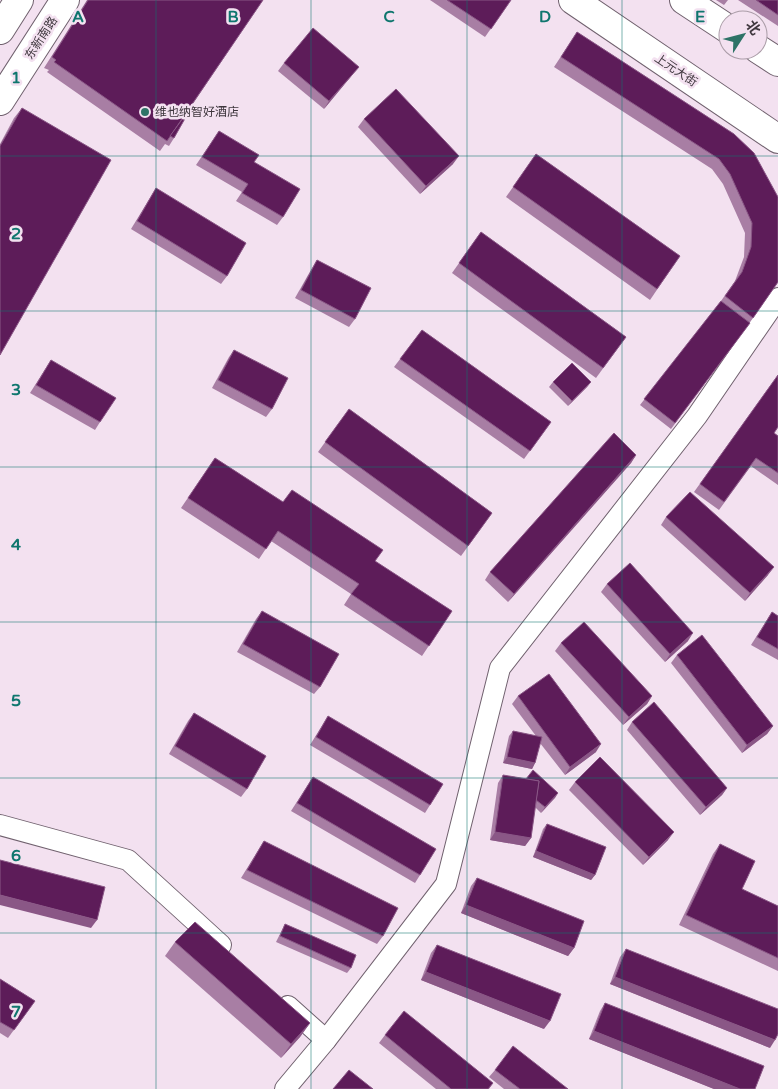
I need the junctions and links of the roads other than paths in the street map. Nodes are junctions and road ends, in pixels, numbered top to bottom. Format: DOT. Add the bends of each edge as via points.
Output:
graph roads {
  1 [pos="19,0"];
  2 [pos="65,0"];
  3 [pos="573,0"];
  4 [pos="684,0"];
  5 [pos="718,22"];
  6 [pos="0,30"];
  7 [pos="0,101"];
  8 [pos="778,139"];
  9 [pos="778,298"];
  10 [pos="0,824"];
  11 [pos="238,960"];
  12 [pos="274,994"];
  13 [pos="326,1040"];
  14 [pos="285,1089"];
  1 -- 6 [label="main road"];
  2 -- 7 [label="main road, 东新南路"];
  3 -- 8 [label="main road, 上元大街"];
  4 -- 5 [label="main road"];
  9 -- 13 [label="street" via="697,416 500,668 446,884"];
  10 -- 11 [label="street" via="128,860"];
  12 -- 13 [label="street"];
  13 -- 14 [label="street"];
}
